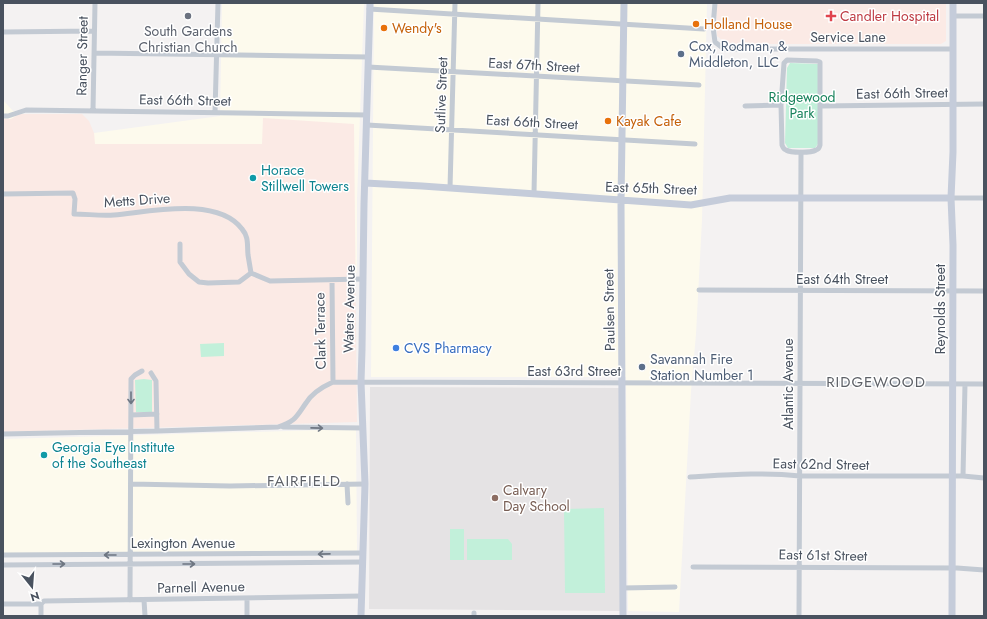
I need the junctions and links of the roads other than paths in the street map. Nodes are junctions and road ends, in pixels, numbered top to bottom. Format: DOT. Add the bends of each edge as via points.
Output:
graph roads {
  1 [pos="95,3"];
  2 [pos="218,3"];
  3 [pos="455,3"];
  4 [pos="538,3"];
  5 [pos="624,3"];
  6 [pos="715,3"];
  7 [pos="953,3"];
  8 [pos="370,6"];
  9 [pos="455,15"];
  10 [pos="953,16"];
  11 [pos="984,16"];
  12 [pos="538,19"];
  13 [pos="624,24"];
  14 [pos="704,29"];
  15 [pos="94,31"];
  16 [pos="3,32"];
  17 [pos="953,49"];
  18 [pos="94,53"];
  19 [pos="216,55"];
  20 [pos="368,57"];
  21 [pos="368,67"];
  22 [pos="453,72"];
  23 [pos="537,77"];
  24 [pos="623,81"];
  25 [pos="699,85"];
  26 [pos="953,104"];
  27 [pos="984,104"];
  28 [pos="781,105"];
  29 [pos="745,106"];
  30 [pos="821,106"];
  31 [pos="93,110"];
  32 [pos="215,112"];
  33 [pos="3,116"];
  34 [pos="367,116"];
  35 [pos="367,125"];
  36 [pos="452,130"];
  37 [pos="535,134"];
  38 [pos="622,139"];
  39 [pos="695,144"];
  40 [pos="801,152"];
  41 [pos="365,183"];
  42 [pos="450,188"];
  43 [pos="534,193"];
  44 [pos="3,194"];
  45 [pos="801,198"];
  46 [pos="951,198"];
  47 [pos="984,198"];
  48 [pos="621,201"];
  49 [pos="180,244"];
  50 [pos="251,273"];
  51 [pos="363,279"];
  52 [pos="332,280"];
  53 [pos="699,290"];
  54 [pos="800,291"];
  55 [pos="953,291"];
  56 [pos="984,291"];
  57 [pos="142,371"];
  58 [pos="151,374"];
  59 [pos="333,382"];
  60 [pos="361,382"];
  61 [pos="622,383"];
  62 [pos="800,383"];
  63 [pos="952,384"];
  64 [pos="965,384"];
  65 [pos="984,384"];
  66 [pos="157,414"];
  67 [pos="131,415"];
  68 [pos="278,427"];
  69 [pos="363,428"];
  70 [pos="157,431"];
  71 [pos="131,432"];
  72 [pos="3,434"];
  73 [pos="690,476"];
  74 [pos="800,476"];
  75 [pos="952,476"];
  76 [pos="963,476"];
  77 [pos="984,478"];
  78 [pos="130,484"];
  79 [pos="347,484"];
  80 [pos="365,484"];
  81 [pos="348,503"];
  82 [pos="363,553"];
  83 [pos="247,554"];
  84 [pos="3,555"];
  85 [pos="130,555"];
  86 [pos="363,562"];
  87 [pos="130,564"];
  88 [pos="248,564"];
  89 [pos="3,565"];
  90 [pos="693,567"];
  91 [pos="799,567"];
  92 [pos="952,569"];
  93 [pos="984,570"];
  94 [pos="674,587"];
  95 [pos="623,588"];
  96 [pos="362,596"];
  97 [pos="247,598"];
  98 [pos="130,600"];
  99 [pos="144,600"];
  100 [pos="3,604"];
  101 [pos="41,605"];
  102 [pos="41,616"];
  103 [pos="145,616"];
  104 [pos="247,616"];
  105 [pos="361,616"];
  106 [pos="623,616"];
  107 [pos="799,616"];
  108 [pos="952,616"];
  1 -- 15 [label="street, Ranger Street"];
  2 -- 19 [label="street"];
  3 -- 9 [label="street, Sutlive Street"];
  4 -- 12 [label="street"];
  5 -- 13 [label="street, Paulsen Street"];
  6 -- 17 [label="street, Service Lane" via="715,42 724,49"];
  7 -- 10 [label="street, Reynolds Street"];
  8 -- 9 [label="street"];
  8 -- 20 [label="street, Waters Avenue"];
  9 -- 12 [label="street"];
  9 -- 22 [label="street, Sutlive Street"];
  10 -- 11 [label="street"];
  10 -- 17 [label="street, Reynolds Street"];
  12 -- 13 [label="street"];
  12 -- 23 [label="street"];
  13 -- 14 [label="street"];
  13 -- 24 [label="street, Paulsen Street"];
  15 -- 16 [label="street"];
  15 -- 18 [label="street, Ranger Street"];
  17 -- 26 [label="street, Reynolds Street"];
  18 -- 19 [label="street"];
  18 -- 31 [label="street, Ranger Street"];
  19 -- 20 [label="street"];
  19 -- 32 [label="street"];
  20 -- 21 [label="street, Waters Avenue"];
  21 -- 22 [label="street, East 67th Street"];
  21 -- 34 [label="street, Waters Avenue"];
  22 -- 23 [label="street, East 67th Street"];
  22 -- 36 [label="street, Sutlive Street"];
  23 -- 24 [label="street, East 67th Street"];
  23 -- 37 [label="street"];
  24 -- 25 [label="street, East 67th Street"];
  24 -- 38 [label="street, Paulsen Street"];
  26 -- 27 [label="street, East 66th Street"];
  26 -- 30 [label="street, East 66th Street"];
  26 -- 46 [label="street, Reynolds Street"];
  28 -- 29 [label="street"];
  28 -- 30 [label="street" via="786,60 817,60 820,62"];
  28 -- 40 [label="street" via="783,147"];
  30 -- 40 [label="street" via="820,145 815,151"];
  31 -- 32 [label="street, East 66th Street"];
  31 -- 33 [label="street, East 66th Street" via="26,110"];
  32 -- 34 [label="street, East 66th Street"];
  34 -- 35 [label="street, Waters Avenue"];
  35 -- 36 [label="street, East 66th Street"];
  35 -- 41 [label="street, Waters Avenue"];
  36 -- 37 [label="street, East 66th Street"];
  36 -- 42 [label="street, Sutlive Street"];
  37 -- 38 [label="street, East 66th Street"];
  37 -- 43 [label="street"];
  38 -- 39 [label="street, East 66th Street"];
  38 -- 48 [label="street, Paulsen Street"];
  40 -- 45 [label="street, Atlantic Avenue"];
  41 -- 42 [label="street, East 65th Street"];
  41 -- 51 [label="street, Waters Avenue"];
  42 -- 43 [label="street, East 65th Street"];
  43 -- 48 [label="street, East 65th Street"];
  44 -- 50 [label="street, Metts Drive" via="73,193 74,214 112,215 199,209 218,212 242,228 248,240"];
  45 -- 46 [label="street, East 65th Street"];
  45 -- 48 [label="street, East 65th Street" via="730,198 691,205"];
  45 -- 54 [label="street, Atlantic Avenue"];
  46 -- 47 [label="street, East 65th Street"];
  46 -- 55 [label="street, Reynolds Street"];
  48 -- 61 [label="street, Paulsen Street"];
  49 -- 50 [label="street" via="180,262 199,282 239,282"];
  50 -- 52 [label="street, Clark Terrace" via="270,281"];
  51 -- 52 [label="street, Clark Terrace"];
  51 -- 60 [label="street, Waters Avenue"];
  52 -- 59 [label="street, Clark Terrace"];
  53 -- 54 [label="street, East 64th Street"];
  54 -- 55 [label="street, East 64th Street"];
  54 -- 62 [label="street, Atlantic Avenue"];
  55 -- 56 [label="street, East 64th Street"];
  55 -- 63 [label="street, Reynolds Street"];
  57 -- 67 [label="street, one-way" via="131,379"];
  58 -- 66 [label="street" via="156,381"];
  59 -- 60 [label="street, East 63rd Street"];
  59 -- 68 [label="street" via="315,392 294,420"];
  60 -- 61 [label="street, East 63rd Street"];
  60 -- 69 [label="street, Waters Avenue"];
  61 -- 62 [label="street, East 63rd Street"];
  61 -- 95 [label="street, Paulsen Street"];
  62 -- 63 [label="street, East 63rd Street"];
  62 -- 74 [label="street, Atlantic Avenue"];
  63 -- 64 [label="street, East 63rd Street"];
  63 -- 75 [label="street, Reynolds Street"];
  64 -- 65 [label="street, East 63rd Street"];
  64 -- 76 [label="street"];
  66 -- 67 [label="street"];
  66 -- 70 [label="street"];
  67 -- 71 [label="street"];
  68 -- 69 [label="street, one-way"];
  68 -- 70 [label="street"];
  69 -- 80 [label="street, Waters Avenue"];
  70 -- 71 [label="street"];
  71 -- 72 [label="street"];
  71 -- 78 [label="street"];
  73 -- 74 [label="street, East 62nd Street"];
  74 -- 75 [label="street, East 62nd Street"];
  74 -- 91 [label="street, Atlantic Avenue"];
  75 -- 76 [label="street, East 62nd Street"];
  75 -- 92 [label="street, Reynolds Street"];
  76 -- 77 [label="street, East 62nd Street"];
  78 -- 79 [label="street"];
  78 -- 85 [label="street"];
  79 -- 80 [label="street"];
  79 -- 81 [label="street"];
  80 -- 82 [label="street, Waters Avenue"];
  82 -- 83 [label="street, Lexington Avenue, one-way"];
  82 -- 86 [label="street, Waters Avenue"];
  83 -- 85 [label="street, Lexington Avenue"];
  83 -- 88 [label="street"];
  85 -- 84 [label="street, Lexington Avenue, one-way"];
  85 -- 87 [label="street"];
  86 -- 88 [label="street, Lexington Avenue"];
  86 -- 96 [label="street, Waters Avenue"];
  87 -- 88 [label="street, Lexington Avenue, one-way"];
  89 -- 87 [label="street, Lexington Avenue, one-way"];
  87 -- 98 [label="street"];
  90 -- 91 [label="street, East 61st Street"];
  91 -- 92 [label="street, East 61st Street"];
  91 -- 107 [label="street, Atlantic Avenue"];
  92 -- 93 [label="street, East 61st Street"];
  92 -- 108 [label="street, Reynolds Street"];
  94 -- 95 [label="street"];
  95 -- 106 [label="street, Paulsen Street"];
  96 -- 97 [label="street, Parnell Avenue"];
  96 -- 105 [label="street, Waters Avenue"];
  97 -- 99 [label="street, Parnell Avenue"];
  97 -- 104 [label="street"];
  98 -- 99 [label="street, Parnell Avenue"];
  98 -- 101 [label="street, Parnell Avenue" via="44,601"];
  99 -- 103 [label="street"];
  100 -- 101 [label="street, Parnell Avenue"];
  101 -- 102 [label="street"];
}
